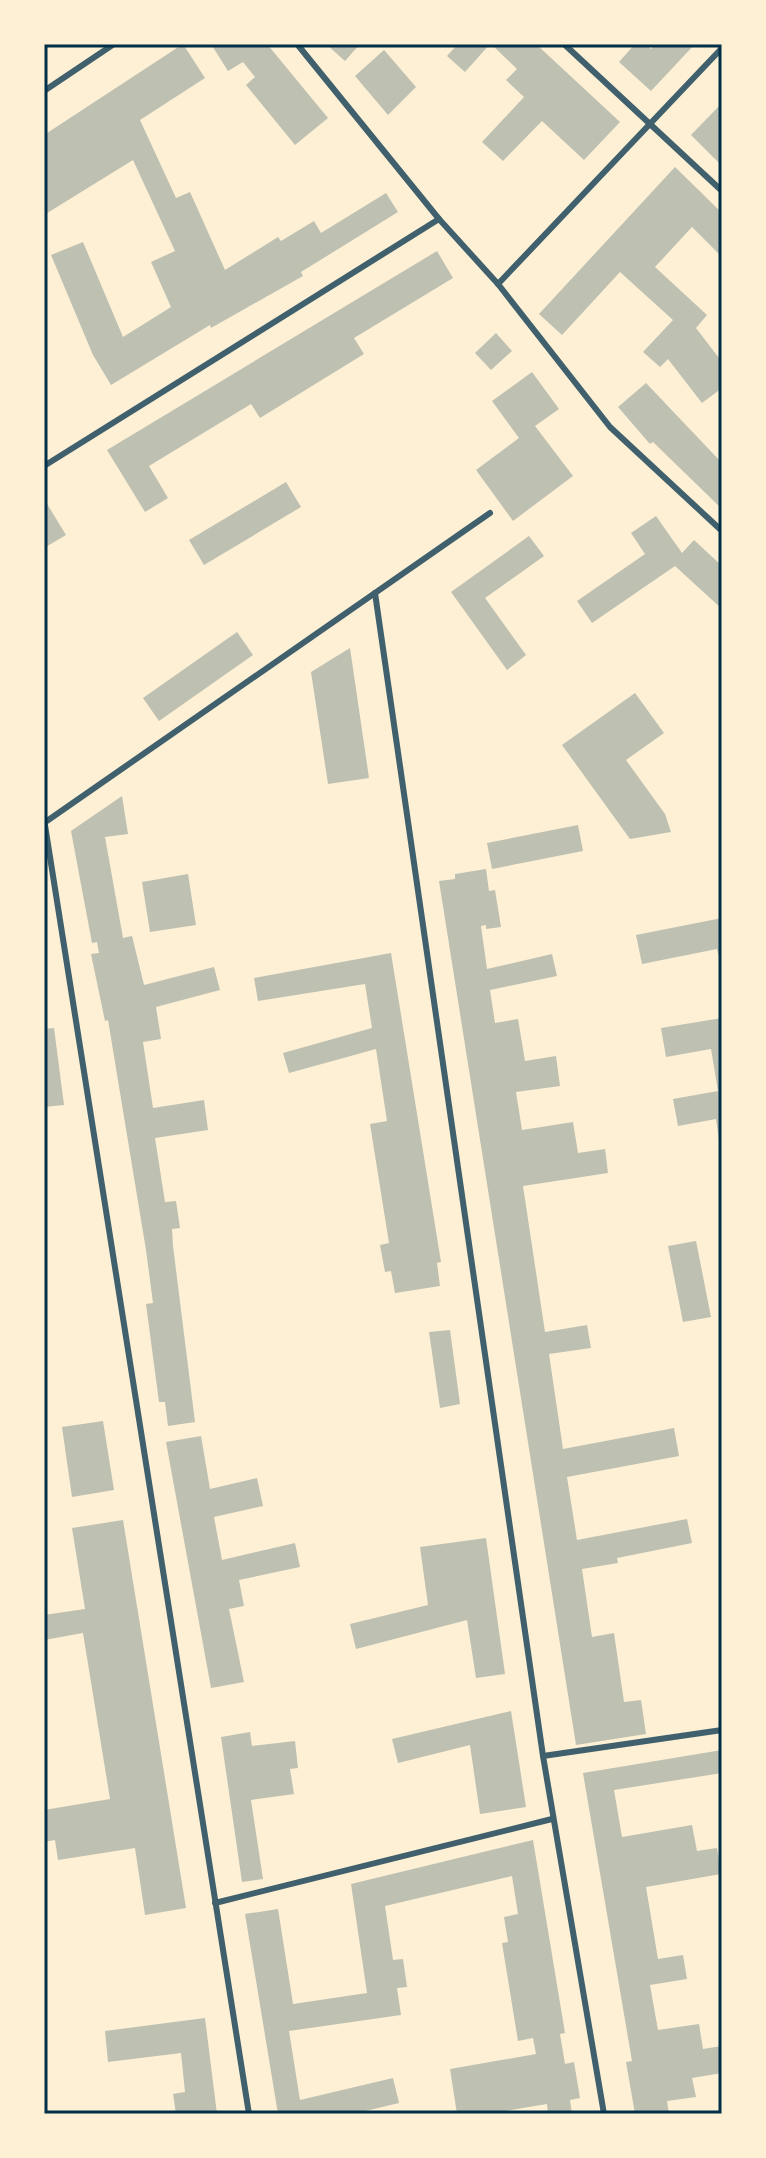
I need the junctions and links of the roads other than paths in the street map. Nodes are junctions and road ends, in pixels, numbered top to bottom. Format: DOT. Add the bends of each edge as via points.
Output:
graph roads {
  1 [pos="114,44"];
  2 [pos="297,44"];
  3 [pos="564,44"];
  4 [pos="722,48"];
  5 [pos="44,91"];
  6 [pos="649,122"];
  7 [pos="722,191"];
  8 [pos="439,219"];
  9 [pos="498,284"];
  10 [pos="44,466"];
  11 [pos="490,513"];
  12 [pos="722,531"];
  13 [pos="375,593"];
  14 [pos="45,821"];
  15 [pos="722,1730"];
  16 [pos="543,1756"];
  17 [pos="552,1819"];
  18 [pos="215,1903"];
  19 [pos="249,2114"];
  20 [pos="604,2114"];
  1 -- 5 [label="lane"];
  2 -- 8 [label="lane"];
  3 -- 6 [label="lane"];
  4 -- 6 [label="lane"];
  6 -- 7 [label="lane"];
  6 -- 9 [label="lane"];
  8 -- 9 [label="lane"];
  8 -- 10 [label="lane"];
  9 -- 12 [label="lane" via="610,427"];
  11 -- 13 [label="lane"];
  13 -- 14 [label="lane"];
  13 -- 16 [label="lane"];
  14 -- 18 [label="lane"];
  15 -- 16 [label="lane"];
  16 -- 17 [label="lane"];
  17 -- 18 [label="lane"];
  17 -- 20 [label="lane"];
  18 -- 19 [label="lane"];
}
